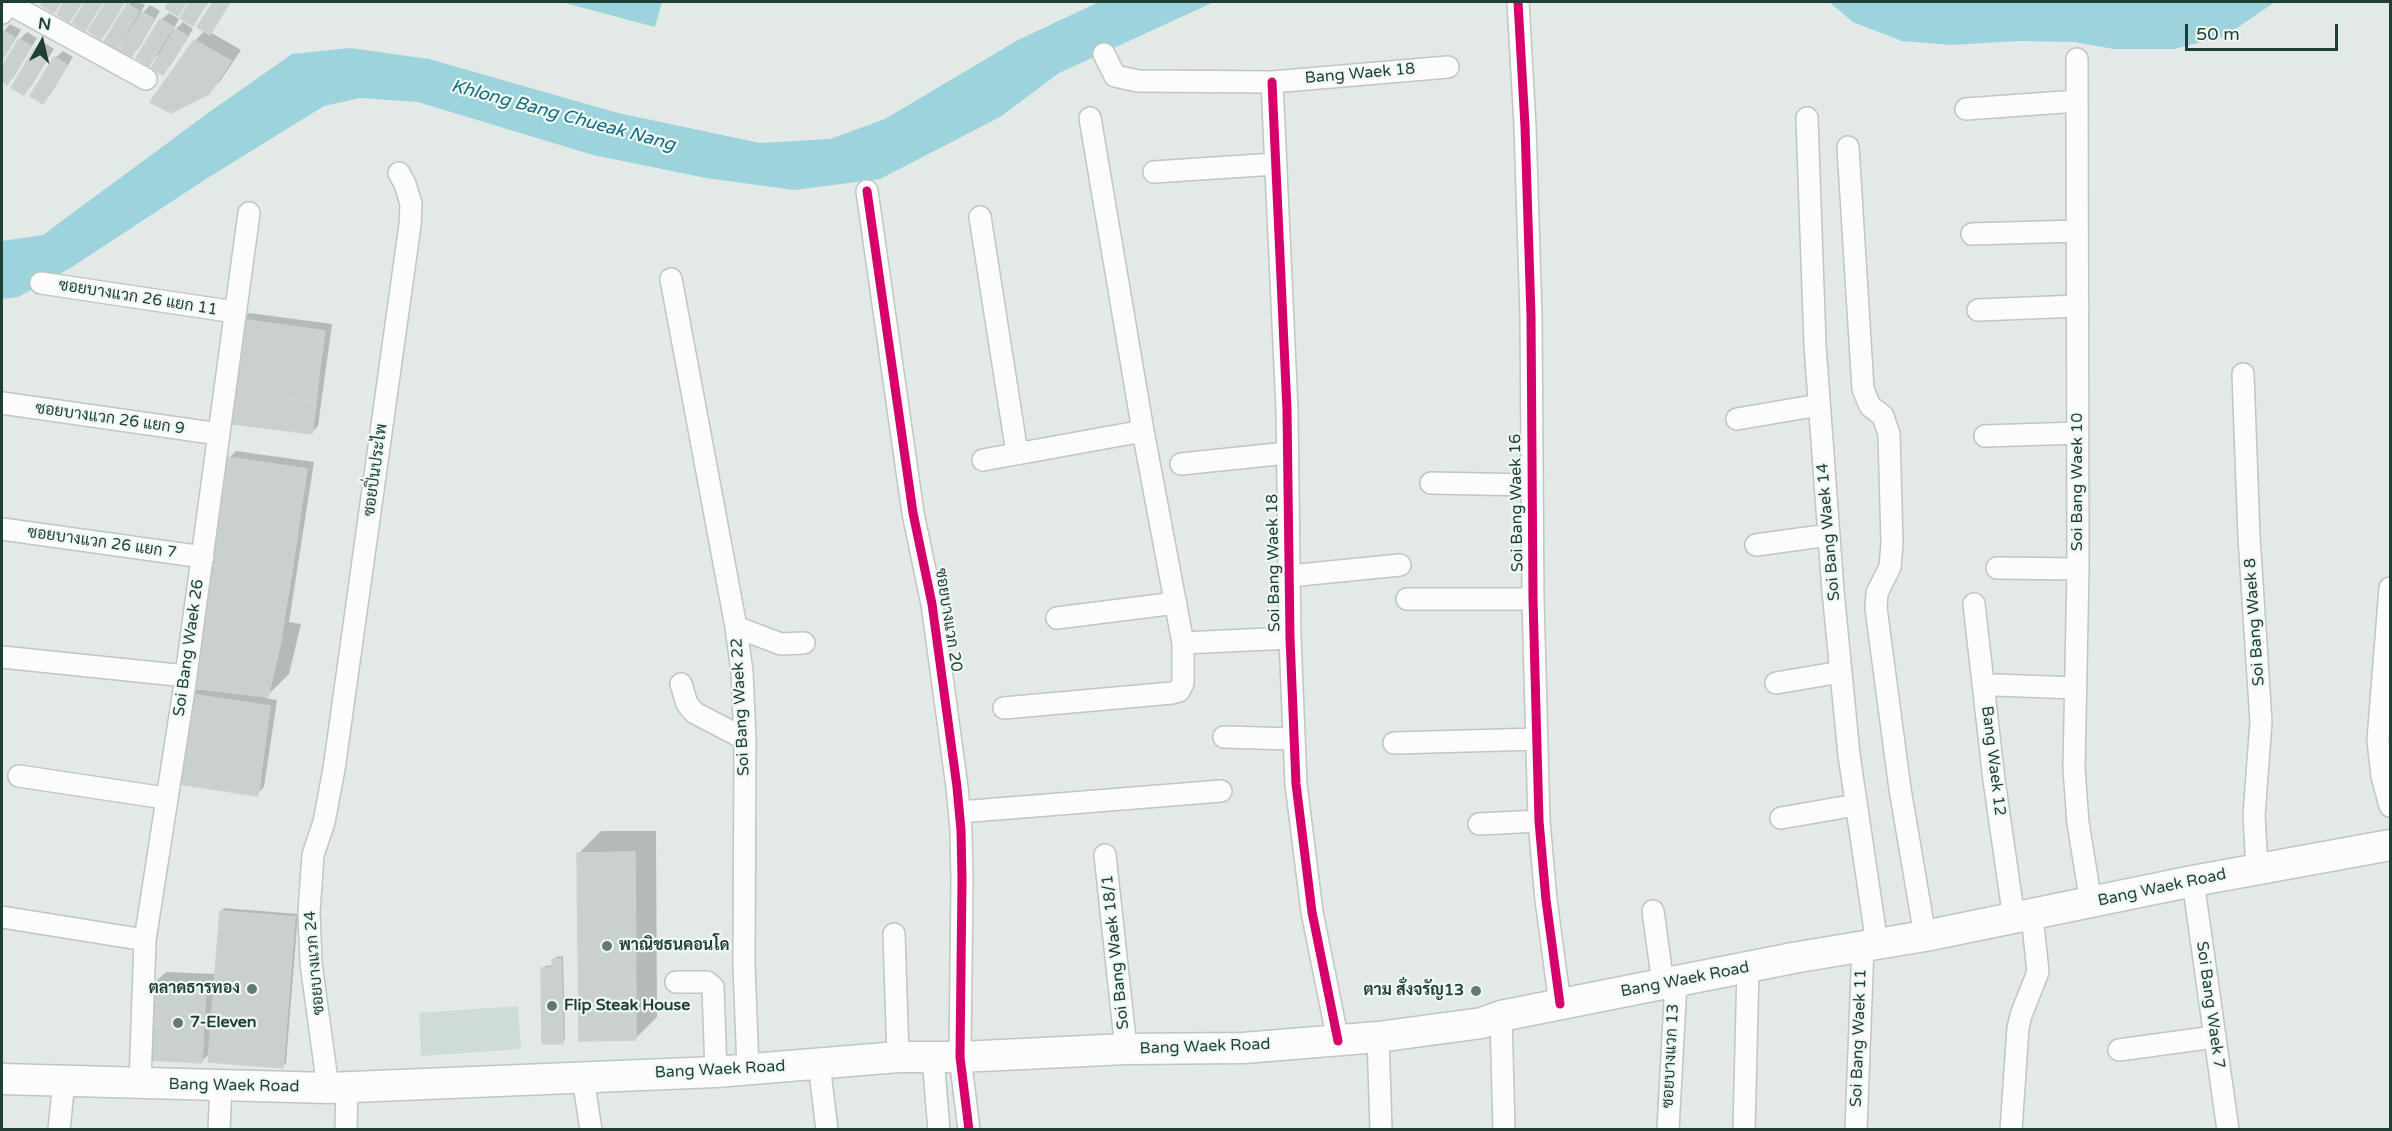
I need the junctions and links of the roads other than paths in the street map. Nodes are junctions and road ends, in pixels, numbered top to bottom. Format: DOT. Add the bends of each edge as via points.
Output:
graph roads {
  1 [pos="1518,2"];
  2 [pos="6,5"];
  3 [pos="1104,54"];
  4 [pos="2077,59"];
  5 [pos="1448,67"];
  6 [pos="146,79"];
  7 [pos="1272,82"];
  8 [pos="2077,101"];
  9 [pos="1966,110"];
  10 [pos="1090,118"];
  11 [pos="1807,118"];
  12 [pos="1848,147"];
  13 [pos="1275,164"];
  14 [pos="1154,172"];
  15 [pos="399,173"];
  16 [pos="867,191"];
  17 [pos="249,213"];
  18 [pos="980,217"];
  19 [pos="2078,231"];
  20 [pos="1972,234"];
  21 [pos="671,279"];
  22 [pos="41,283"];
  23 [pos="2078,306"];
  24 [pos="1978,310"];
  25 [pos="235,312"];
  26 [pos="2243,374"];
  27 [pos="2,403"];
  28 [pos="1819,405"];
  29 [pos="1737,419"];
  30 [pos="1143,430"];
  31 [pos="2078,433"];
  32 [pos="219,434"];
  33 [pos="1985,436"];
  34 [pos="1017,453"];
  35 [pos="1287,453"];
  36 [pos="983,460"];
  37 [pos="1181,464"];
  38 [pos="1431,483"];
  39 [pos="1532,485"];
  40 [pos="2,529"];
  41 [pos="1829,535"];
  42 [pos="1756,545"];
  43 [pos="203,557"];
  44 [pos="1400,565"];
  45 [pos="1997,568"];
  46 [pos="2078,569"];
  47 [pos="1289,576"];
  48 [pos="2391,588"];
  49 [pos="1407,599"];
  50 [pos="1533,599"];
  51 [pos="1176,603"];
  52 [pos="1974,604"];
  53 [pos="1057,618"];
  54 [pos="736,627"];
  55 [pos="1290,638"];
  56 [pos="804,643"];
  57 [pos="1183,643"];
  58 [pos="2,657"];
  59 [pos="1841,672"];
  60 [pos="186,676"];
  61 [pos="1776,683"];
  62 [pos="681,684"];
  63 [pos="1996,685"];
  64 [pos="2075,688"];
  65 [pos="1004,708"];
  66 [pos="1224,737"];
  67 [pos="745,739"];
  68 [pos="1294,739"];
  69 [pos="1537,739"];
  70 [pos="1394,743"];
  71 [pos="334,769"];
  72 [pos="19,776"];
  73 [pos="1221,791"];
  74 [pos="165,798"];
  75 [pos="1856,805"];
  76 [pos="2391,806"];
  77 [pos="960,812"];
  78 [pos="1781,818"];
  79 [pos="1539,821"];
  80 [pos="1479,824"];
  81 [pos="2391,845"];
  82 [pos="1105,855"];
  83 [pos="2257,869"];
  84 [pos="2193,881"];
  85 [pos="2091,903"];
  86 [pos="1653,911"];
  87 [pos="2,917"];
  88 [pos="2023,917"];
  89 [pos="894,934"];
  90 [pos="1925,936"];
  91 [pos="145,940"];
  92 [pos="1870,945"];
  93 [pos="1748,968"];
  94 [pos="676,982"];
  95 [pos="1670,983"];
  96 [pos="1560,1004"];
  97 [pos="1501,1016"];
  98 [pos="1378,1037"];
  99 [pos="2214,1037"];
  100 [pos="1338,1041"];
  101 [pos="1126,1049"];
  102 [pos="2119,1050"];
  103 [pos="898,1057"];
  104 [pos="947,1057"];
  105 [pos="819,1064"];
  106 [pos="748,1069"];
  107 [pos="716,1072"];
  108 [pos="2,1078"];
  109 [pos="583,1078"];
  110 [pos="64,1081"];
  111 [pos="140,1083"];
  112 [pos="221,1084"];
  113 [pos="338,1088"];
  114 [pos="59,1130"];
  115 [pos="219,1130"];
  116 [pos="346,1130"];
  117 [pos="591,1130"];
  118 [pos="827,1130"];
  119 [pos="939,1130"];
  120 [pos="969,1130"];
  121 [pos="1381,1130"];
  122 [pos="1504,1130"];
  123 [pos="1668,1130"];
  124 [pos="1744,1130"];
  125 [pos="1856,1130"];
  126 [pos="2011,1130"];
  127 [pos="2228,1130"];
  1 -- 39 [label="street, Soi Bang Waek 16" via="1531,316"];
  2 -- 6 [label="street"];
  3 -- 7 [label="street, Bang Waek 18" via="1115,76 1138,81"];
  4 -- 8 [label="street, Soi Bang Waek 10"];
  5 -- 7 [label="street, Bang Waek 18"];
  7 -- 13 [label="street, Soi Bang Waek 18"];
  8 -- 9 [label="street"];
  8 -- 19 [label="street, Soi Bang Waek 10"];
  10 -- 30 [label="street"];
  11 -- 28 [label="street, Soi Bang Waek 14"];
  12 -- 90 [label="street" via="1863,389 1870,406 1883,416 1889,434 1892,543 1890,567 1877,593 1876,608 1900,789"];
  13 -- 14 [label="street"];
  13 -- 35 [label="street, Soi Bang Waek 18"];
  15 -- 71 [label="street, ซอยปิ่นประไพ" via="411,204 410,225"];
  16 -- 77 [label="street, ซอยบางแวก 20" via="913,513 932,604"];
  17 -- 25 [label="street, Soi Bang Waek 26"];
  18 -- 34 [label="street"];
  19 -- 20 [label="street"];
  19 -- 23 [label="street, Soi Bang Waek 10"];
  21 -- 54 [label="street, Soi Bang Waek 22"];
  22 -- 25 [label="street, ซอยบางแวก 26 แยก 11"];
  23 -- 24 [label="street"];
  23 -- 31 [label="street, Soi Bang Waek 10"];
  25 -- 32 [label="street, Soi Bang Waek 26"];
  26 -- 83 [label="street, Soi Bang Waek 8" via="2261,696 2254,815"];
  27 -- 32 [label="street, ซอยบางแวก 26 แยก 9"];
  28 -- 29 [label="street"];
  28 -- 41 [label="street, Soi Bang Waek 14"];
  30 -- 34 [label="street"];
  30 -- 51 [label="street"];
  31 -- 33 [label="street"];
  31 -- 46 [label="street, Soi Bang Waek 10"];
  32 -- 43 [label="street, Soi Bang Waek 26"];
  34 -- 36 [label="street"];
  35 -- 37 [label="street"];
  35 -- 47 [label="street, Soi Bang Waek 18"];
  38 -- 39 [label="street"];
  39 -- 50 [label="street, Soi Bang Waek 16"];
  40 -- 43 [label="street, ซอยบางแวก 26 แยก 7"];
  41 -- 42 [label="street"];
  41 -- 59 [label="street, Soi Bang Waek 14"];
  43 -- 60 [label="street, Soi Bang Waek 26"];
  44 -- 47 [label="street"];
  45 -- 46 [label="street"];
  46 -- 64 [label="street, Soi Bang Waek 10"];
  47 -- 55 [label="street, Soi Bang Waek 18"];
  48 -- 76 [label="street" via="2379,760"];
  49 -- 50 [label="street"];
  50 -- 69 [label="street, Soi Bang Waek 16"];
  51 -- 53 [label="street"];
  51 -- 57 [label="street"];
  52 -- 88 [label="street, Bang Waek 12" via="1994,780"];
  54 -- 56 [label="street" via="781,644"];
  54 -- 67 [label="street, Soi Bang Waek 22"];
  55 -- 57 [label="street"];
  55 -- 68 [label="street, Soi Bang Waek 18"];
  57 -- 65 [label="street" via="1183,683 1179,691"];
  58 -- 60 [label="street"];
  59 -- 61 [label="street"];
  59 -- 75 [label="street, Soi Bang Waek 14"];
  60 -- 74 [label="street, Soi Bang Waek 26"];
  62 -- 67 [label="street" via="687,704 695,713"];
  63 -- 64 [label="street"];
  64 -- 85 [label="street, Soi Bang Waek 10" via="2074,780"];
  66 -- 68 [label="street"];
  67 -- 106 [label="street, Soi Bang Waek 22" via="744,965"];
  68 -- 100 [label="street, Soi Bang Waek 18" via="1312,912"];
  69 -- 70 [label="street"];
  69 -- 79 [label="street, Soi Bang Waek 16"];
  71 -- 113 [label="street, ซอยบางแวก 24" via="313,855 309,912 311,963"];
  72 -- 74 [label="street"];
  73 -- 77 [label="street"];
  74 -- 91 [label="street, Soi Bang Waek 26"];
  75 -- 78 [label="street"];
  75 -- 92 [label="street, Soi Bang Waek 14"];
  77 -- 104 [label="street, ซอยบางแวก 20" via="962,880"];
  79 -- 80 [label="street"];
  79 -- 96 [label="street, Soi Bang Waek 16"];
  81 -- 83 [label="main road, Bang Waek Road"];
  82 -- 101 [label="street, Soi Bang Waek 18/1"];
  83 -- 84 [label="main road, Bang Waek Road"];
  84 -- 85 [label="main road, Bang Waek Road"];
  84 -- 99 [label="street, Soi Bang Waek 7"];
  85 -- 88 [label="main road, Bang Waek Road"];
  86 -- 95 [label="street, ซอยบางแวก 13"];
  87 -- 91 [label="street"];
  88 -- 90 [label="main road, Bang Waek Road"];
  88 -- 126 [label="street, Bang Waek 12" via="2038,972 2018,1028"];
  89 -- 103 [label="street"];
  90 -- 92 [label="main road, Bang Waek Road"];
  91 -- 111 [label="street, Soi Bang Waek 26"];
  92 -- 93 [label="main road, Bang Waek Road"];
  92 -- 125 [label="street, Soi Bang Waek 11"];
  93 -- 95 [label="main road, Bang Waek Road"];
  93 -- 124 [label="street"];
  94 -- 107 [label="street" via="707,982 713,987"];
  95 -- 96 [label="main road, Bang Waek Road"];
  95 -- 123 [label="street, ซอยบางแวก 13"];
  96 -- 97 [label="main road, Bang Waek Road"];
  97 -- 98 [label="main road, Bang Waek Road" via="1482,1023"];
  97 -- 122 [label="street"];
  98 -- 100 [label="main road, Bang Waek Road"];
  98 -- 121 [label="street"];
  99 -- 102 [label="street"];
  99 -- 127 [label="street, Soi Bang Waek 7"];
  100 -- 101 [label="main road, Bang Waek Road" via="1243,1048"];
  101 -- 104 [label="main road, Bang Waek Road"];
  103 -- 104 [label="main road, Bang Waek Road"];
  103 -- 105 [label="main road, Bang Waek Road"];
  104 -- 119 [label="street"];
  104 -- 120 [label="street"];
  105 -- 106 [label="main road, Bang Waek Road"];
  105 -- 118 [label="street"];
  106 -- 107 [label="main road, Bang Waek Road"];
  107 -- 109 [label="main road, Bang Waek Road"];
  108 -- 110 [label="main road, Bang Waek Road"];
  109 -- 113 [label="main road, Bang Waek Road"];
  109 -- 117 [label="street"];
  110 -- 111 [label="main road, Bang Waek Road"];
  110 -- 114 [label="street"];
  111 -- 112 [label="main road, Bang Waek Road"];
  112 -- 113 [label="main road, Bang Waek Road"];
  112 -- 115 [label="street"];
  113 -- 116 [label="street, ซอยบางแวก 24"];
}
